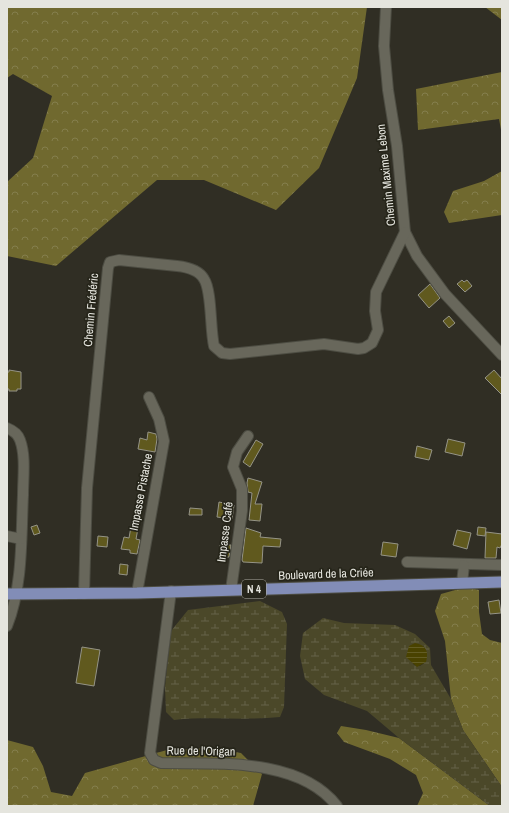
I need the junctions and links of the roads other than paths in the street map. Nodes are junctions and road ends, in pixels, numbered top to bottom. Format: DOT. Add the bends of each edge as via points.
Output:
graph roads {
  1 [pos="386,7"];
  2 [pos="405,232"];
  3 [pos="502,355"];
  4 [pos="148,397"];
  5 [pos="7,428"];
  6 [pos="248,436"];
  7 [pos="7,536"];
  8 [pos="21,539"];
  9 [pos="407,562"];
  10 [pos="464,565"];
  11 [pos="502,565"];
  12 [pos="502,582"];
  13 [pos="462,583"];
  14 [pos="230,590"];
  15 [pos="171,591"];
  16 [pos="137,593"];
  17 [pos="84,594"];
  18 [pos="12,595"];
  19 [pos="7,626"];
  20 [pos="337,806"];
  1 -- 2 [label="street, Chemin Maxime Lebon" via="384,46"];
  2 -- 3 [label="street, Chemin Maxime Lebon" via="417,256 445,294"];
  2 -- 17 [label="street, Chemin Frédéric" via="376,292 376,338 368,346 358,348 324,344 222,353 214,346 207,284 200,274 186,267 119,260 110,262 87,488"];
  4 -- 16 [label="street, Impasse Pistache" via="159,419 164,441"];
  5 -- 8 [label="street" via="16,433 20,440 24,467"];
  6 -- 14 [label="street, Impasse Café" via="237,452 233,466 242,489 242,512"];
  7 -- 8 [label="street"];
  8 -- 18 [label="street"];
  9 -- 10 [label="street"];
  10 -- 11 [label="street"];
  10 -- 13 [label="street"];
  12 -- 13 [label="main road, Boulevard de la Criée / N 4"];
  13 -- 14 [label="main road, Boulevard de la Criée / N 4"];
  14 -- 15 [label="main road, Boulevard de la Criée / N 4"];
  15 -- 16 [label="main road, Boulevard de la Criée / N 4"];
  15 -- 20 [label="street, Rue de l'Origan" via="150,754 154,760 161,763 246,764 272,769 321,791"];
  16 -- 17 [label="main road, Boulevard de la Criée / N 4"];
  17 -- 18 [label="main road, Boulevard de la Criée / N 4"];
  18 -- 19 [label="street"];
}
